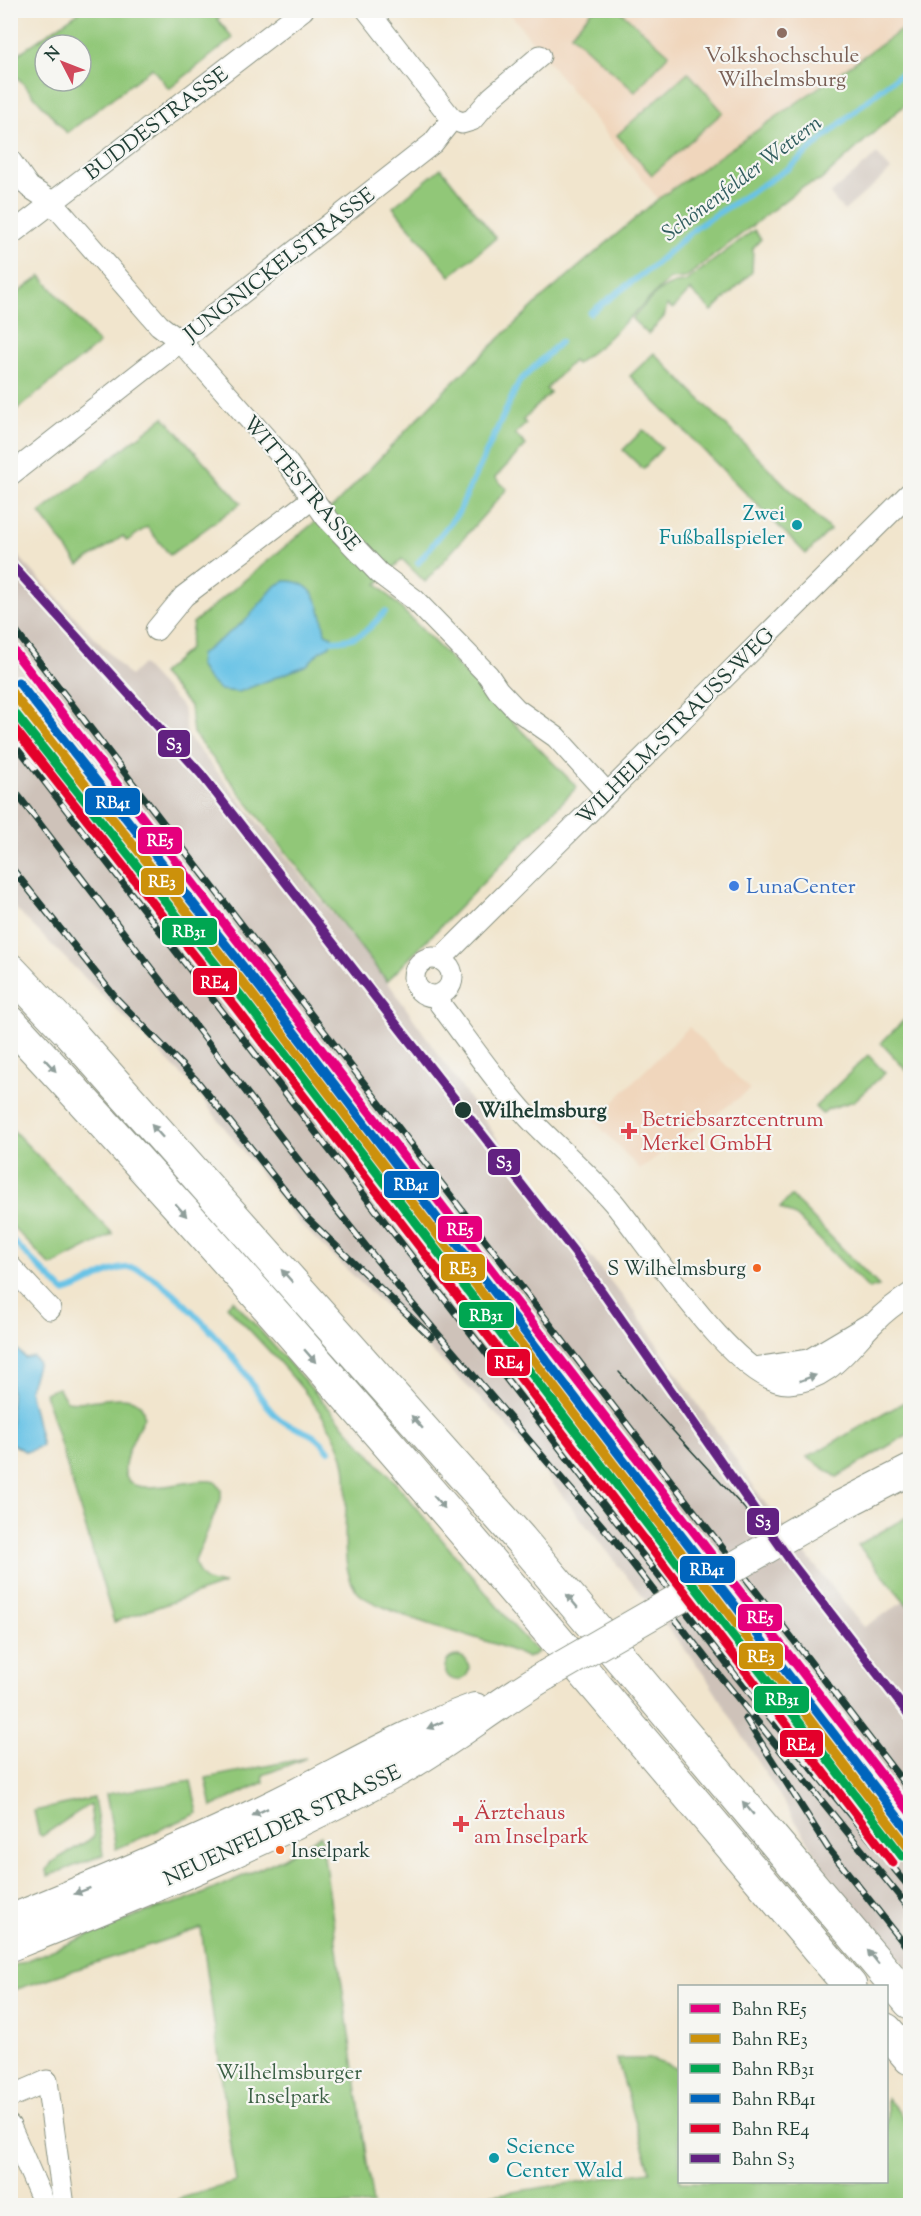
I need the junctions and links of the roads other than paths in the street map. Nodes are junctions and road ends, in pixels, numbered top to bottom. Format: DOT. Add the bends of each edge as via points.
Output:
graph roads {
  1 [pos="303,10"];
  2 [pos="367,10"];
  3 [pos="540,56"];
  4 [pos="452,119"];
  5 [pos="10,160"];
  6 [pos="52,202"];
  7 [pos="10,236"];
  8 [pos="180,341"];
  9 [pos="10,475"];
  10 [pos="910,494"];
  11 [pos="312,498"];
  12 [pos="156,630"];
  13 [pos="607,793"];
  14 [pos="441,959"];
  15 [pos="10,970"];
  16 [pos="438,996"];
  17 [pos="10,1022"];
  18 [pos="10,1266"];
  19 [pos="910,1294"];
  20 [pos="50,1309"];
  21 [pos="910,1470"];
  22 [pos="509,1696"];
  23 [pos="10,1920"];
  24 [pos="10,1946"];
  25 [pos="849,1985"];
  26 [pos="910,2002"];
  27 [pos="888,2032"];
  28 [pos="910,2058"];
  29 [pos="10,2097"];
  30 [pos="10,2126"];
  31 [pos="45,2205"];
  32 [pos="64,2205"];
  1 -- 6 [label="street, BUDDESTRASSE"];
  2 -- 4 [label="street"];
  3 -- 4 [label="street" via="492,97 472,120 462,123"];
  4 -- 8 [label="street, JUNGNICKELSTRASSE" via="432,143"];
  5 -- 6 [label="street, WITTESTRASSE" via="29,187"];
  6 -- 7 [label="street, BUDDESTRASSE"];
  6 -- 8 [label="street, WITTESTRASSE" via="159,325"];
  8 -- 9 [label="street, JUNGNICKELSTRASSE"];
  8 -- 11 [label="street, WITTESTRASSE" via="286,461"];
  10 -- 13 [label="street, WILHELM-STRAUSS-WEG"];
  11 -- 12 [label="street" via="184,596"];
  11 -- 13 [label="street, WITTESTRASSE" via="380,573 415,600 488,675 516,709 556,737"];
  13 -- 14 [label="street, WILHELM-STRAUSS-WEG"];
  14 -- 16 [label="street" via="452,970 453,978"];
  14 -- 16 [label="street, WILHELM-STRAUSS-WEG" via="426,959 415,969 414,976 415,984 424,994"];
  26 -- 15 [label="highway, one-way" via="520,1539"];
  16 -- 19 [label="street, WILHELM-STRAUSS-WEG" via="529,1118 612,1202 728,1348 755,1368 809,1360 874,1322"];
  17 -- 25 [label="highway, one-way" via="494,1564"];
  18 -- 20 [label="street"];
  21 -- 22 [label="main road, NEUENFELDER STRASSE, bridge" via="840,1506"];
  22 -- 23 [label="main road, NEUENFELDER STRASSE, one-way" via="431,1726 258,1813"];
  22 -- 24 [label="main road, NEUENFELDER STRASSE" via="444,1745 372,1785 124,1900"];
  27 -- 28 [label="highway"];
  29 -- 32 [label="street" via="47,2081"];
  30 -- 31 [label="street"];
}
